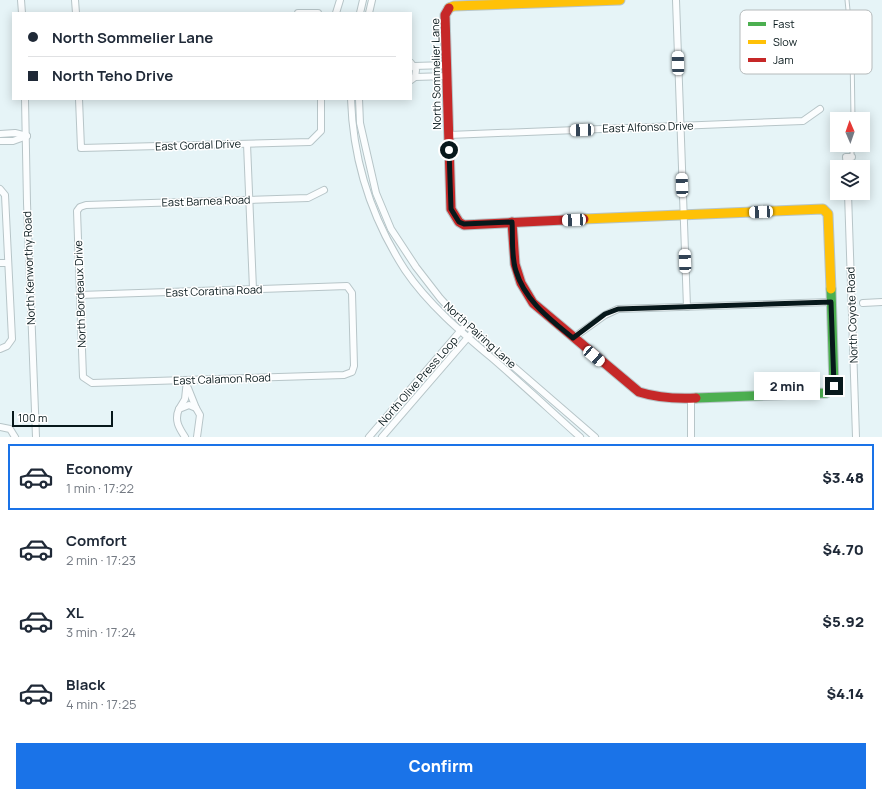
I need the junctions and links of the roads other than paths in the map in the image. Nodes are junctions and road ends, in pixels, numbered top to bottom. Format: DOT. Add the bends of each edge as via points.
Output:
graph roads {
  1 [pos="21,0"];
  2 [pos="75,0"];
  3 [pos="340,0"];
  4 [pos="363,0"];
  5 [pos="372,0"];
  6 [pos="620,0"];
  7 [pos="676,0"];
  8 [pos="847,0"];
  9 [pos="486,2"];
  10 [pos="848,10"];
  11 [pos="22,12"];
  12 [pos="76,12"];
  13 [pos="336,12"];
  14 [pos="360,12"];
  15 [pos="369,12"];
  16 [pos="413,65"];
  17 [pos="447,65"];
  18 [pos="852,74"];
  19 [pos="447,76"];
  20 [pos="413,78"];
  21 [pos="25,100"];
  22 [pos="79,100"];
  23 [pos="321,100"];
  24 [pos="351,100"];
  25 [pos="359,100"];
  26 [pos="820,109"];
  27 [pos="853,112"];
  28 [pos="680,126"];
  29 [pos="0,134"];
  30 [pos="449,135"];
  31 [pos="27,136"];
  32 [pos="0,141"];
  33 [pos="247,144"];
  34 [pos="852,152"];
  35 [pos="852,157"];
  36 [pos="846,160"];
  37 [pos="0,189"];
  38 [pos="324,190"];
  39 [pos="250,199"];
  40 [pos="848,200"];
  41 [pos="86,205"];
  42 [pos="684,215"];
  43 [pos="512,222"];
  44 [pos="0,263"];
  45 [pos="8,263"];
  46 [pos="253,289"];
  47 [pos="80,296"];
  48 [pos="831,302"];
  49 [pos="882,302"];
  50 [pos="863,303"];
  51 [pos="687,307"];
  52 [pos="466,325"];
  53 [pos="473,330"];
  54 [pos="460,331"];
  55 [pos="468,337"];
  56 [pos="573,338"];
  57 [pos="0,349"];
  58 [pos="352,372"];
  59 [pos="187,380"];
  60 [pos="92,383"];
  61 [pos="695,399"];
  62 [pos="196,408"];
  63 [pos="179,410"];
  64 [pos="0,427"];
  65 [pos="15,437"];
  66 [pos="36,437"];
  67 [pos="185,437"];
  68 [pos="197,437"];
  69 [pos="369,437"];
  70 [pos="382,437"];
  71 [pos="580,437"];
  72 [pos="595,437"];
  73 [pos="691,437"];
  74 [pos="856,437"];
  1 -- 11 [label="street"];
  2 -- 12 [label="street"];
  3 -- 13 [label="street"];
  4 -- 14 [label="street"];
  5 -- 15 [label="street"];
  6 -- 9 [label="street"];
  7 -- 28 [label="street"];
  8 -- 10 [label="lane"];
  9 -- 17 [label="street, North Sommelier Lane" via="449,8 445,15"];
  16 -- 17 [label="street"];
  16 -- 20 [label="street" via="416,70"];
  17 -- 19 [label="street, North Sommelier Lane"];
  18 -- 27 [label="lane"];
  19 -- 20 [label="street"];
  19 -- 30 [label="street, North Sommelier Lane"];
  21 -- 31 [label="street, North Kenworthy Road"];
  22 -- 33 [label="street, East Gordal Drive" via="81,148"];
  23 -- 33 [label="street, East Gordal Drive" via="321,131 310,142"];
  24 -- 54 [label="street, North Pairing Lane" via="358,164 385,236 406,271 433,304"];
  25 -- 52 [label="street, North Pairing Lane" via="360,122 376,193 392,228 425,279"];
  26 -- 28 [label="street, East Alfonso Drive" via="803,121"];
  28 -- 30 [label="street, East Alfonso Drive"];
  28 -- 42 [label="street"];
  29 -- 31 [label="street" via="16,133"];
  30 -- 43 [label="street, North Sommelier Lane" via="451,209 455,217 464,224"];
  31 -- 32 [label="street" via="14,141"];
  31 -- 66 [label="street, North Kenworthy Road" via="27,203"];
  33 -- 39 [label="street"];
  34 -- 35 [label="lane"];
  35 -- 36 [label="street" via="846,157"];
  37 -- 45 [label="street" via="5,195"];
  38 -- 39 [label="street, East Barnea Road" via="308,198"];
  39 -- 41 [label="street, East Barnea Road"];
  39 -- 46 [label="street"];
  40 -- 74 [label="street, North Coyote Road"];
  41 -- 47 [label="street, North Bordeaux Drive" via="77,211"];
  42 -- 43 [label="street"];
  42 -- 48 [label="street" via="823,209 828,214"];
  42 -- 51 [label="street"];
  43 -- 56 [label="street" via="516,272 525,292 541,311"];
  44 -- 45 [label="street"];
  45 -- 57 [label="street" via="12,338 7,346"];
  46 -- 47 [label="street, East Coratina Road"];
  46 -- 58 [label="street, East Coratina Road" via="347,286 352,293"];
  47 -- 60 [label="street, North Bordeaux Drive" via="83,377"];
  48 -- 51 [label="street"];
  48 -- 61 [label="street" via="834,386 832,390 826,393"];
  49 -- 50 [label="street"];
  51 -- 56 [label="street" via="618,309 605,314"];
  52 -- 53 [label="street, North Pairing Lane"];
  52 -- 54 [label="street, North Olive Press Loop"];
  53 -- 55 [label="street, North Olive Press Loop"];
  53 -- 72 [label="street, North Pairing Lane"];
  54 -- 55 [label="street, North Pairing Lane"];
  54 -- 69 [label="street, North Olive Press Loop"];
  55 -- 70 [label="street, North Olive Press Loop"];
  55 -- 71 [label="street, North Pairing Lane"];
  56 -- 61 [label="street" via="638,392 654,397"];
  58 -- 59 [label="street, East Calamon Road" via="344,375"];
  59 -- 60 [label="street, East Calamon Road"];
  59 -- 62 [label="street"];
  59 -- 63 [label="street" via="186,392"];
  61 -- 73 [label="street"];
  62 -- 63 [label="street" via="189,405"];
  62 -- 68 [label="street" via="200,415"];
  63 -- 67 [label="street" via="176,416"];
  64 -- 65 [label="street" via="10,429"];
}
